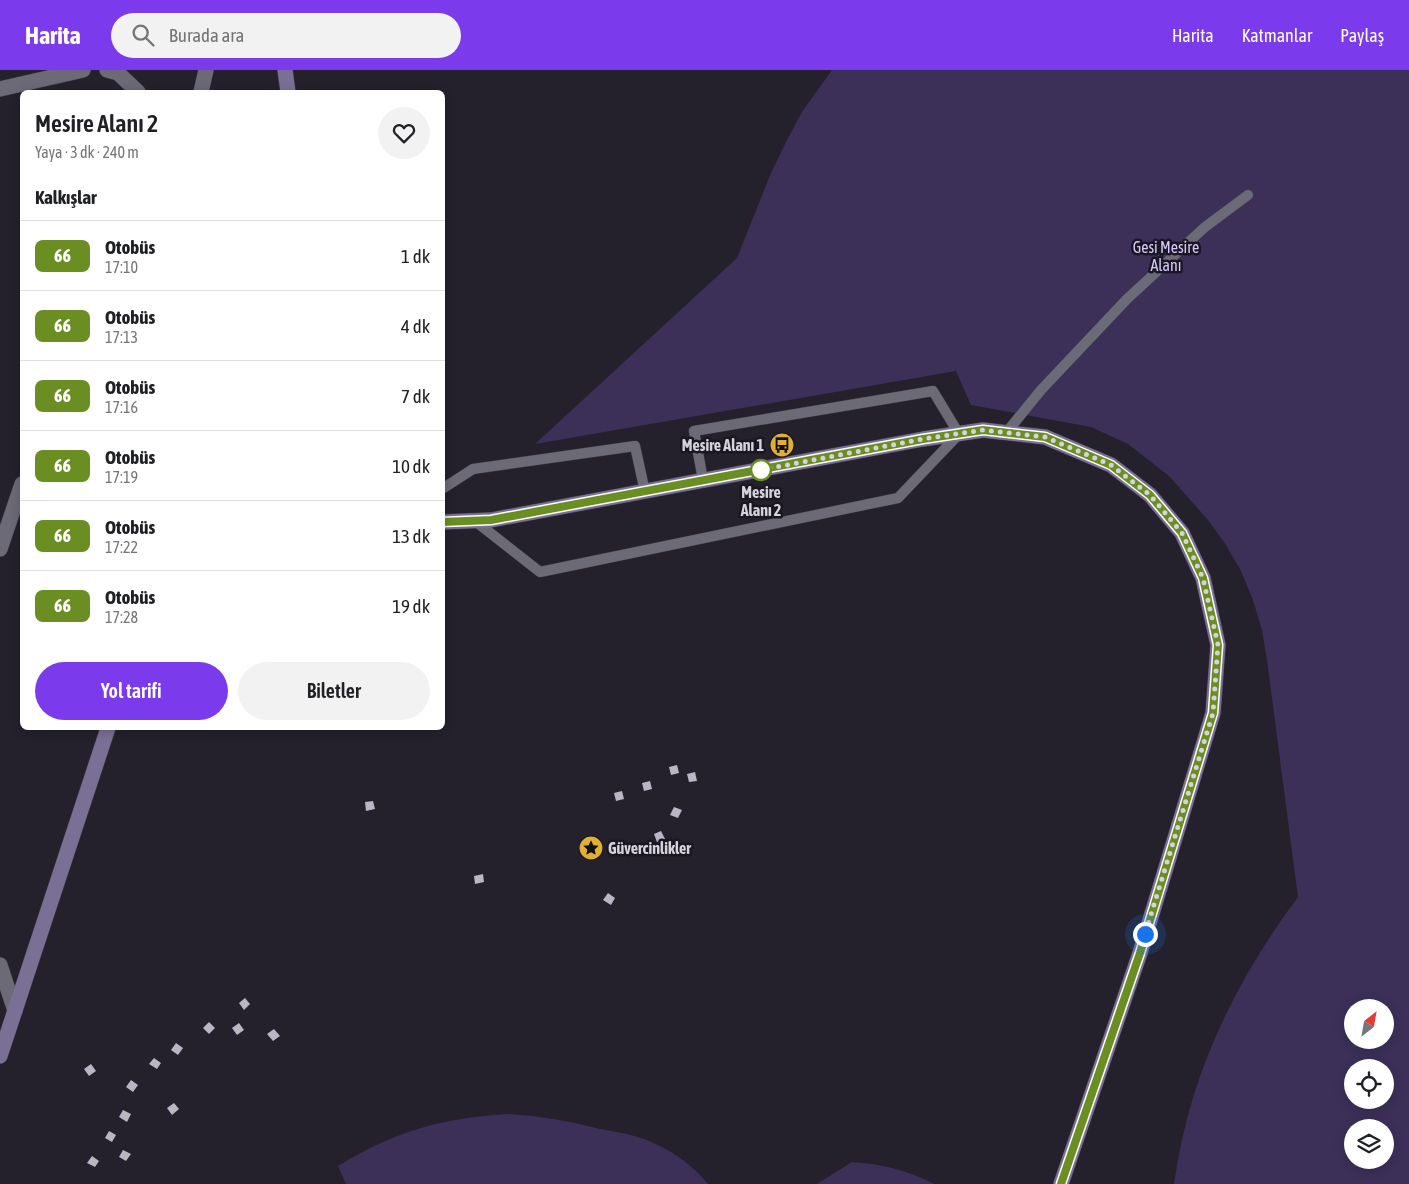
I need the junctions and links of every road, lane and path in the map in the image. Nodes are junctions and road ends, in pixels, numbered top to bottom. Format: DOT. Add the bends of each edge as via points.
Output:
graph roads {
  1 [pos="83,70"];
  2 [pos="107,70"];
  3 [pos="206,70"];
  4 [pos="285,70"];
  5 [pos="0,89"];
  6 [pos="136,90"];
  7 [pos="201,90"];
  8 [pos="288,90"];
  9 [pos="1248,195"];
  10 [pos="1006,433"];
  11 [pos="959,434"];
  12 [pos="703,480"];
  13 [pos="445,487"];
  14 [pos="20,490"];
  15 [pos="645,492"];
  16 [pos="475,521"];
  17 [pos="445,522"];
  18 [pos="0,549"];
  19 [pos="107,730"];
  20 [pos="0,965"];
  21 [pos="15,1011"];
  22 [pos="0,1056"];
  23 [pos="1061,1184"];
  1 -- 5 [label="street"];
  2 -- 6 [label="street" via="118,73"];
  3 -- 7 [label="street"];
  4 -- 8 [label="street"];
  9 -- 10 [label="lane" via="1205,227 1127,300 1041,390"];
  10 -- 11 [label="street" via="983,430"];
  10 -- 23 [label="street" via="1045,437 1111,465 1150,495 1182,533 1203,578 1218,645 1213,713 1140,953"];
  11 -- 12 [label="street"];
  11 -- 12 [label="lane" via="933,391 694,431"];
  11 -- 16 [label="lane" via="898,498 540,572"];
  12 -- 15 [label="street"];
  13 -- 15 [label="lane" via="473,469 635,446"];
  14 -- 18 [label="street"];
  15 -- 16 [label="street"];
  16 -- 17 [label="street"];
  19 -- 21 [label="street"];
  20 -- 21 [label="street"];
  21 -- 22 [label="street"];
}
